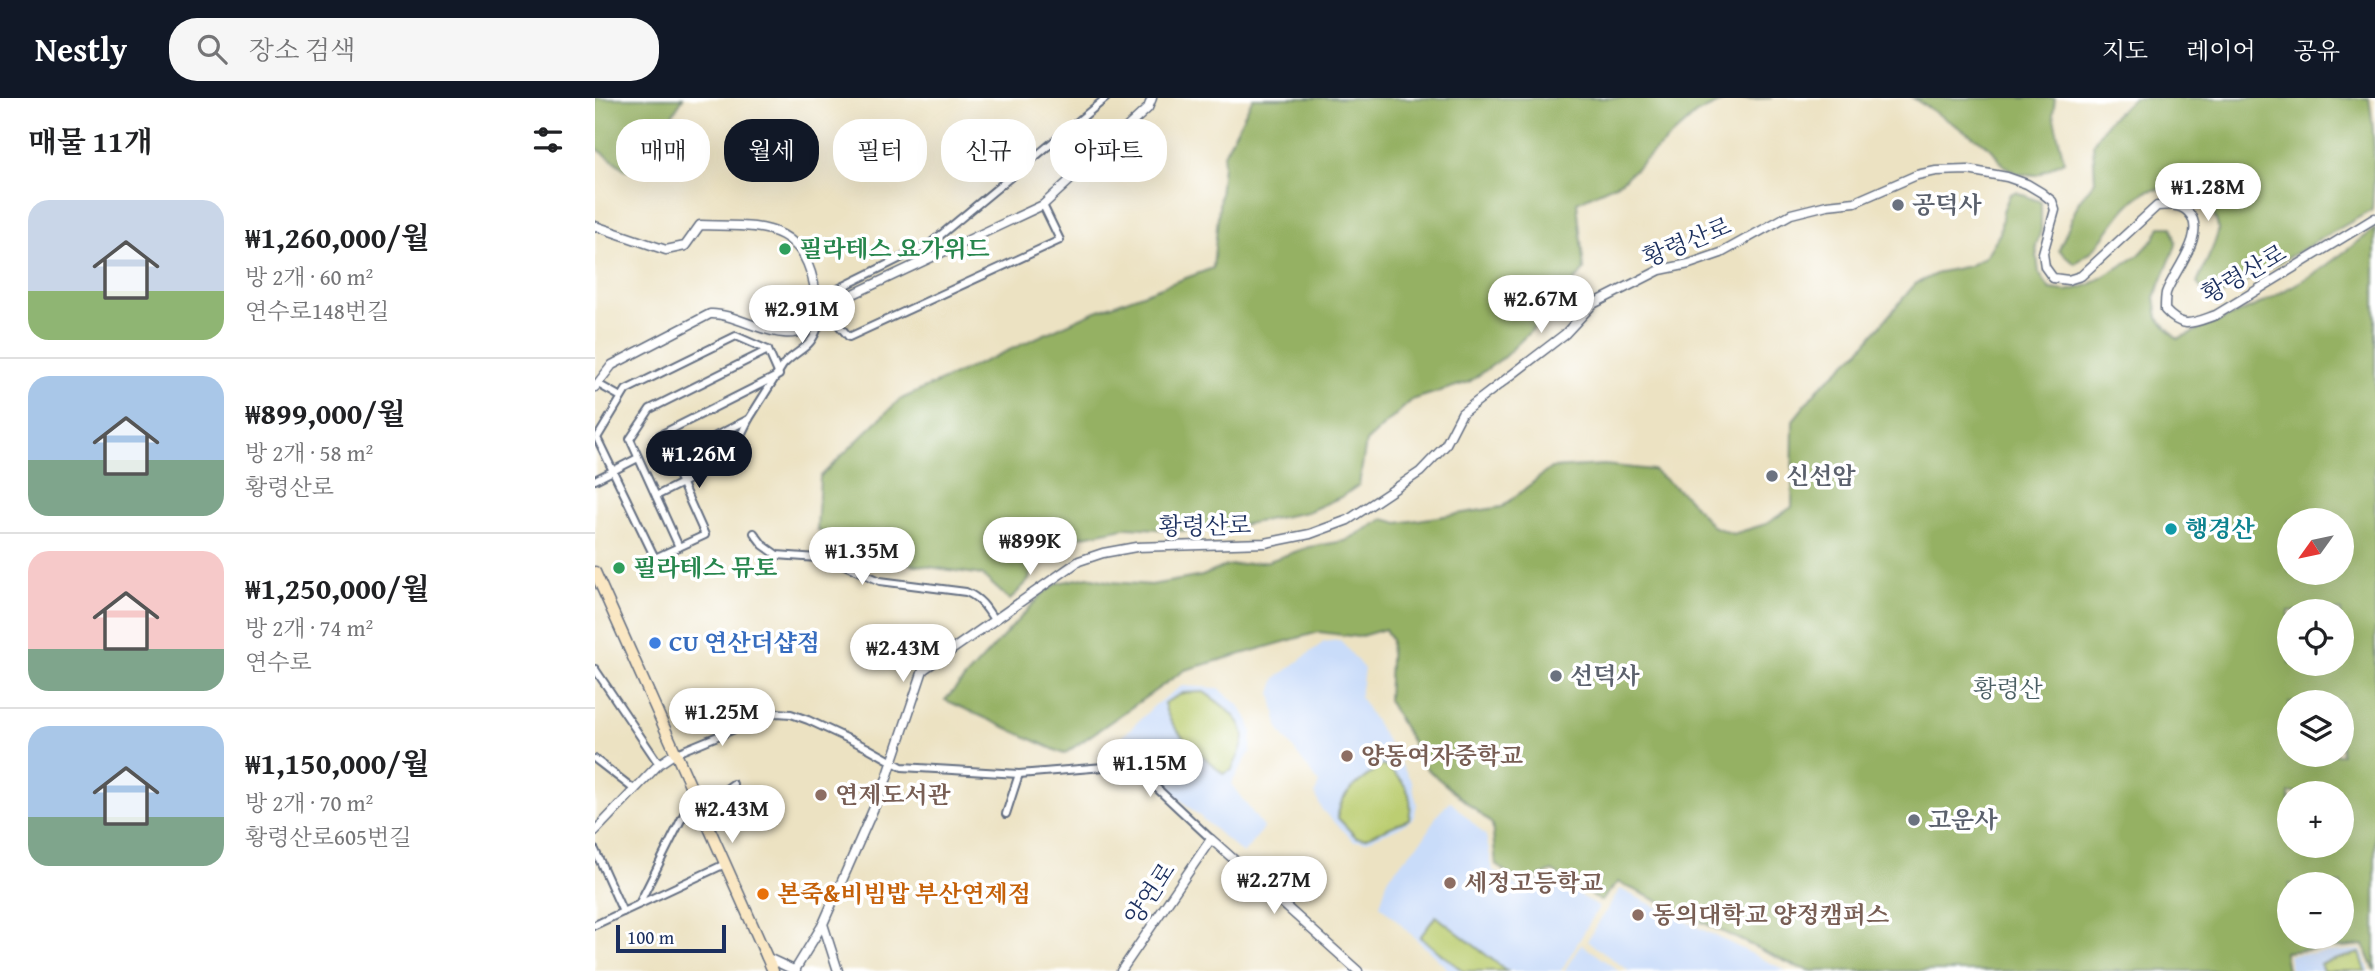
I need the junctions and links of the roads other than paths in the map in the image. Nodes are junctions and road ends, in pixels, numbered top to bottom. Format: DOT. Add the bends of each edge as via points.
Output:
graph roads {
  1 [pos="1106,98"];
  2 [pos="1151,98"];
  3 [pos="1043,205"];
  4 [pos="2375,218"];
  5 [pos="595,226"];
  6 [pos="816,295"];
  7 [pos="829,306"];
  8 [pos="807,314"];
  9 [pos="818,321"];
  10 [pos="740,322"];
  11 [pos="774,331"];
  12 [pos="736,336"];
  13 [pos="768,350"];
  14 [pos="779,375"];
  15 [pos="596,386"];
  16 [pos="621,397"];
  17 [pos="749,419"];
  18 [pos="638,458"];
  19 [pos="671,459"];
  20 [pos="613,471"];
  21 [pos="595,480"];
  22 [pos="682,483"];
  23 [pos="656,496"];
  24 [pos="754,533"];
  25 [pos="679,547"];
  26 [pos="595,572"];
  27 [pos="595,595"];
  28 [pos="609,605"];
  29 [pos="994,620"];
  30 [pos="595,669"];
  31 [pos="674,754"];
  32 [pos="595,759"];
  33 [pos="893,763"];
  34 [pos="659,764"];
  35 [pos="1019,774"];
  36 [pos="733,784"];
  37 [pos="635,790"];
  38 [pos="693,796"];
  39 [pos="1006,814"];
  40 [pos="705,822"];
  41 [pos="595,831"];
  42 [pos="1211,839"];
  43 [pos="595,850"];
  44 [pos="725,864"];
  45 [pos="639,904"];
  46 [pos="624,912"];
  47 [pos="823,924"];
  48 [pos="595,925"];
  49 [pos="766,957"];
  50 [pos="773,971"];
  51 [pos="795,971"];
  52 [pos="838,971"];
  53 [pos="1121,971"];
  54 [pos="1358,971"];
  1 -- 7 [label="street" via="931,243 840,288"];
  2 -- 3 [label="street" via="1148,108"];
  3 -- 7 [label="street"];
  3 -- 7 [label="street" via="1060,240 849,337"];
  4 -- 29 [label="street, 황령산로" via="2216,315 2190,324 2175,321 2165,310 2166,294 2195,235 2193,218 2186,209 2157,206 2081,276 2068,280 2053,278 2045,267 2043,253 2055,210 2042,193 2027,184 1978,172 1944,170 1917,175 1855,202 1791,214 1721,253 1660,270 1593,304 1565,334 1462,413 1445,446 1420,472 1348,520 1265,544 1136,547 1103,553 1079,561"];
  5 -- 6 [label="street" via="666,250 685,246 699,225 782,232 808,266"];
  6 -- 7 [label="street"];
  6 -- 8 [label="street" via="807,303"];
  7 -- 9 [label="street"];
  8 -- 9 [label="street"];
  8 -- 11 [label="street"];
  9 -- 11 [label="street" via="799,331"];
  9 -- 14 [label="street" via="806,349 790,358"];
  10 -- 11 [label="street"];
  10 -- 12 [label="street"];
  10 -- 15 [label="street" via="710,314 612,365"];
  12 -- 13 [label="street"];
  12 -- 16 [label="street" via="626,390"];
  13 -- 14 [label="street"];
  13 -- 18 [label="street" via="650,409 630,439"];
  14 -- 17 [label="street"];
  14 -- 19 [label="street" via="660,435"];
  15 -- 16 [label="street"];
  16 -- 20 [label="street" via="597,438"];
  17 -- 19 [label="street"];
  17 -- 22 [label="street" via="729,458"];
  18 -- 20 [label="street"];
  18 -- 23 [label="street"];
  19 -- 22 [label="street"];
  20 -- 21 [label="street"];
  20 -- 25 [label="street" via="655,558"];
  22 -- 23 [label="street"];
  22 -- 25 [label="street" via="705,534"];
  23 -- 25 [label="street"];
  24 -- 29 [label="street" via="777,555 831,559 880,581 966,592 985,604"];
  26 -- 28 [label="main road"];
  27 -- 28 [label="main road"];
  28 -- 31 [label="main road"];
  29 -- 33 [label="street, 황령산로" via="923,670"];
  30 -- 34 [label="street"];
  31 -- 33 [label="street" via="777,713 808,720"];
  31 -- 34 [label="street"];
  31 -- 38 [label="main road"];
  32 -- 37 [label="street"];
  33 -- 35 [label="street"];
  33 -- 47 [label="street, 황령산로"];
  34 -- 37 [label="street"];
  35 -- 39 [label="street"];
  35 -- 42 [label="street" via="1116,766 1146,778"];
  36 -- 40 [label="street" via="722,792"];
  37 -- 41 [label="street"];
  38 -- 40 [label="main road"];
  38 -- 45 [label="street"];
  40 -- 44 [label="main road"];
  42 -- 53 [label="street, 양연로"];
  42 -- 54 [label="street"];
  43 -- 46 [label="street"];
  44 -- 45 [label="street"];
  44 -- 49 [label="main road"];
  45 -- 46 [label="street"];
  46 -- 48 [label="street"];
  47 -- 51 [label="street, 황령산로"];
  47 -- 52 [label="street"];
  49 -- 50 [label="main road"];
  49 -- 51 [label="street"];
}
